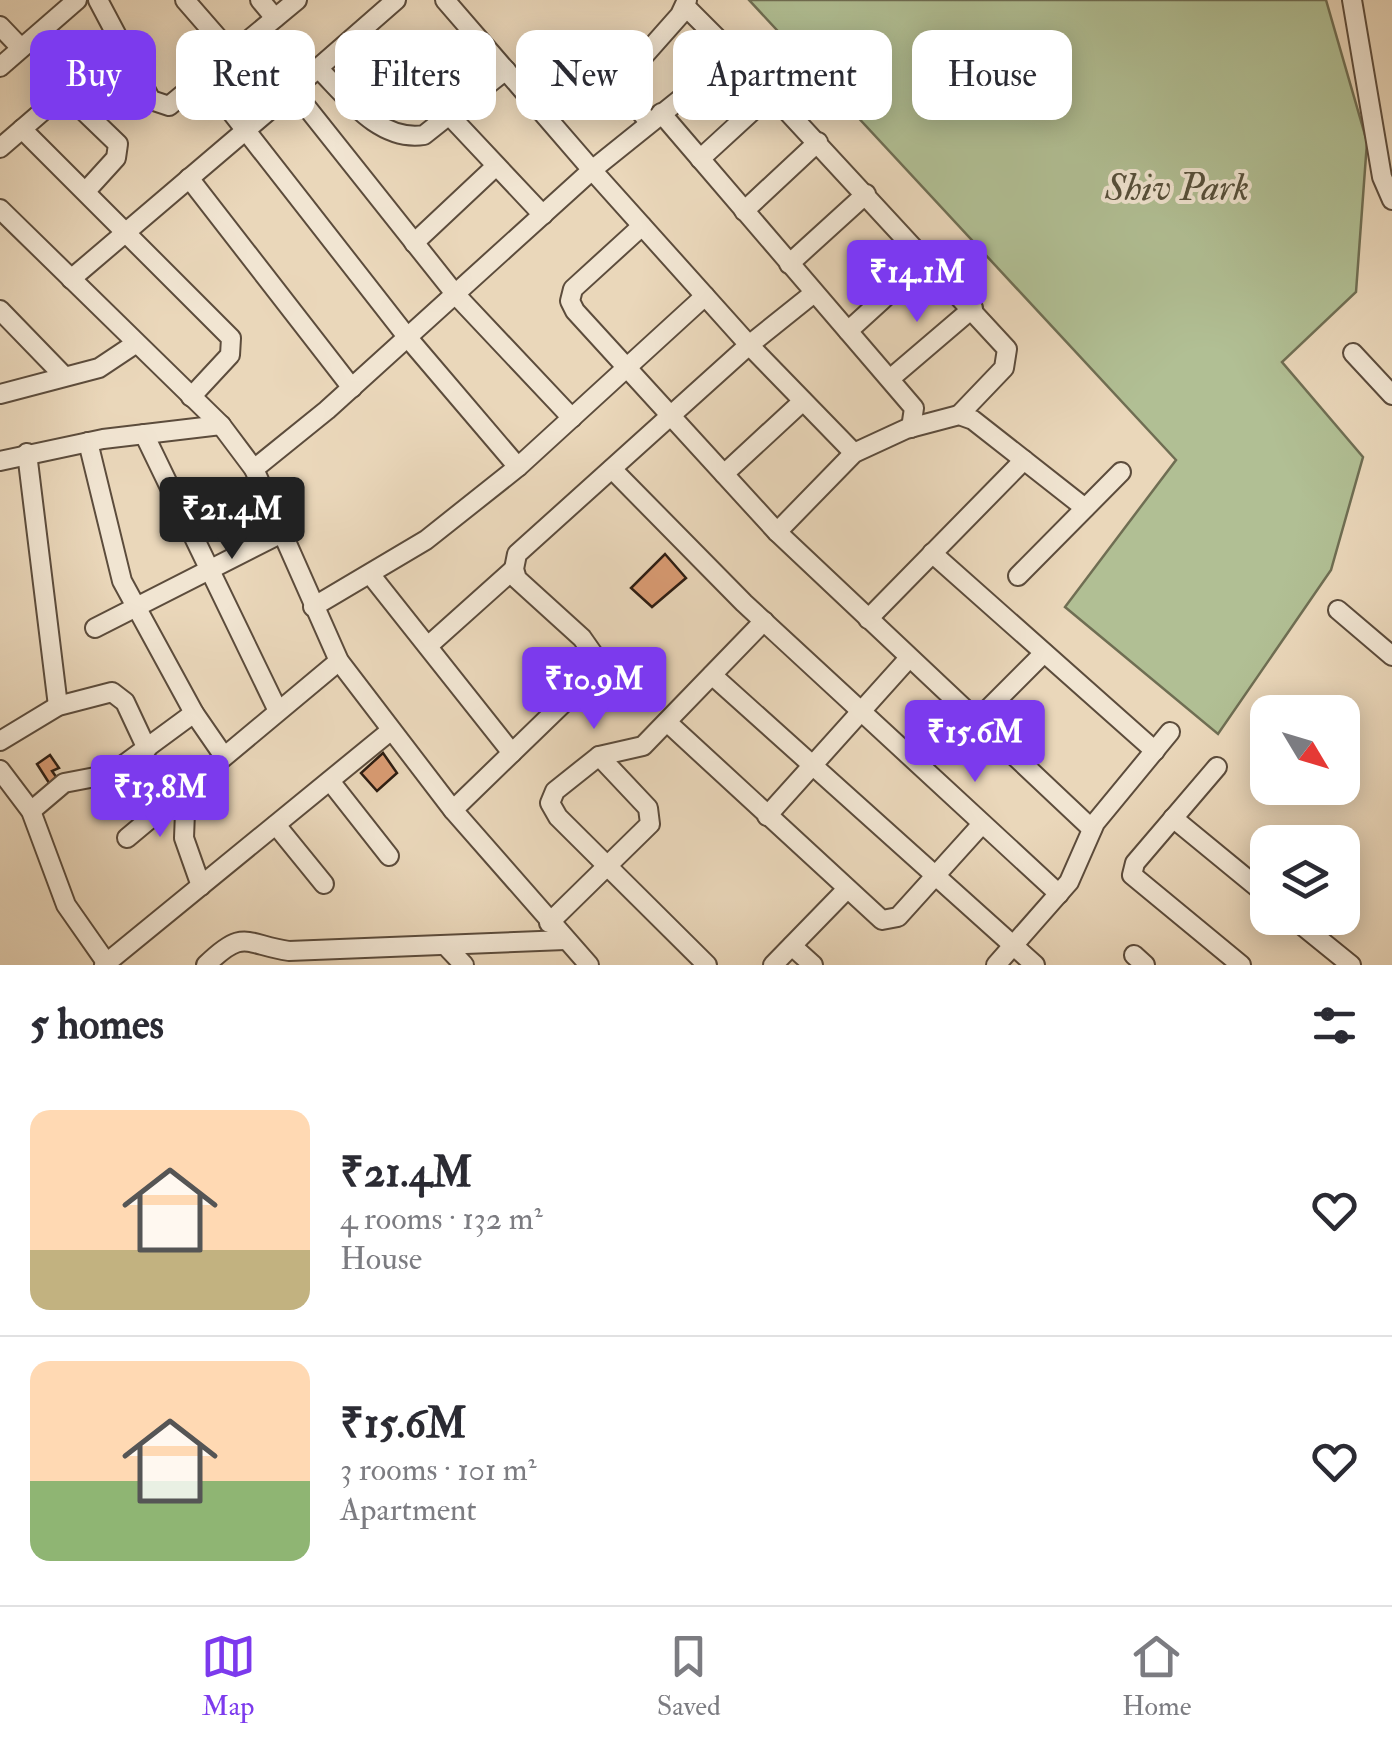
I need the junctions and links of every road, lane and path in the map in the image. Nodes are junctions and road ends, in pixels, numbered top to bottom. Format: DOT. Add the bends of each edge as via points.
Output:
graph roads {
  1 [pos="77,0"];
  2 [pos="98,0"];
  3 [pos="185,0"];
  4 [pos="260,0"];
  5 [pos="297,0"];
  6 [pos="365,0"];
  7 [pos="396,0"];
  8 [pos="446,0"];
  9 [pos="1352,0"];
  10 [pos="686,3"];
  11 [pos="378,16"];
  12 [pos="275,18"];
  13 [pos="0,26"];
  14 [pos="115,30"];
  15 [pos="211,30"];
  16 [pos="261,30"];
  17 [pos="711,30"];
  18 [pos="22,48"];
  19 [pos="0,67"];
  20 [pos="318,68"];
  21 [pos="506,70"];
  22 [pos="315,71"];
  23 [pos="496,78"];
  24 [pos="335,85"];
  25 [pos="673,103"];
  26 [pos="315,117"];
  27 [pos="655,117"];
  28 [pos="32,120"];
  29 [pos="94,120"];
  30 [pos="237,120"];
  31 [pos="260,120"];
  32 [pos="374,120"];
  33 [pos="443,120"];
  34 [pos="454,120"];
  35 [pos="743,120"];
  36 [pos="797,120"];
  37 [pos="22,129"];
  38 [pos="246,132"];
  39 [pos="818,142"];
  40 [pos="0,148"];
  41 [pos="700,159"];
  42 [pos="496,166"];
  43 [pos="592,170"];
  44 [pos="188,178"];
  45 [pos="86,190"];
  46 [pos="866,194"];
  47 [pos="1392,200"];
  48 [pos="0,209"];
  49 [pos="744,211"];
  50 [pos="543,215"];
  51 [pos="642,226"];
  52 [pos="128,231"];
  53 [pos="414,243"];
  54 [pos="927,259"];
  55 [pos="789,264"];
  56 [pos="71,279"];
  57 [pos="814,293"];
  58 [pos="456,295"];
  59 [pos="706,296"];
  60 [pos="973,308"];
  61 [pos="0,310"];
  62 [pos="848,330"];
  63 [pos="408,338"];
  64 [pos="135,344"];
  65 [pos="749,345"];
  66 [pos="1353,353"];
  67 [pos="626,368"];
  68 [pos="1385,374"];
  69 [pos="64,376"];
  70 [pos="891,378"];
  71 [pos="352,388"];
  72 [pos="0,394"];
  73 [pos="1392,395"];
  74 [pos="192,397"];
  75 [pos="802,401"];
  76 [pos="959,415"];
  77 [pos="672,417"];
  78 [pos="572,418"];
  79 [pos="222,425"];
  80 [pos="911,428"];
  81 [pos="144,434"];
  82 [pos="88,442"];
  83 [pos="854,452"];
  84 [pos="27,454"];
  85 [pos="1024,460"];
  86 [pos="0,461"];
  87 [pos="518,467"];
  88 [pos="254,469"];
  89 [pos="612,470"];
  90 [pos="1121,472"];
  91 [pos="724,474"];
  92 [pos="1084,508"];
  93 [pos="778,532"];
  94 [pos="282,533"];
  95 [pos="932,553"];
  96 [pos="209,569"];
  97 [pos="514,570"];
  98 [pos="370,574"];
  99 [pos="1018,576"];
  100 [pos="135,607"];
  101 [pos="314,607"];
  102 [pos="1338,610"];
  103 [pos="868,619"];
  104 [pos="764,621"];
  105 [pos="95,628"];
  106 [pos="428,646"];
  107 [pos="1044,654"];
  108 [pos="1392,656"];
  109 [pos="909,658"];
  110 [pos="338,661"];
  111 [pos="712,675"];
  112 [pos="58,706"];
  113 [pos="278,712"];
  114 [pos="860,712"];
  115 [pos="194,713"];
  116 [pos="976,721"];
  117 [pos="667,722"];
  118 [pos="389,732"];
  119 [pos="1170,732"];
  120 [pos="0,741"];
  121 [pos="148,749"];
  122 [pos="1154,751"];
  123 [pos="512,753"];
  124 [pos="223,755"];
  125 [pos="599,756"];
  126 [pos="812,764"];
  127 [pos="1217,767"];
  128 [pos="0,770"];
  129 [pos="330,781"];
  130 [pos="186,786"];
  131 [pos="453,810"];
  132 [pos="31,812"];
  133 [pos="767,816"];
  134 [pos="1173,818"];
  135 [pos="276,824"];
  136 [pos="982,824"];
  137 [pos="1092,829"];
  138 [pos="127,838"];
  139 [pos="388,856"];
  140 [pos="606,866"];
  141 [pos="934,876"];
  142 [pos="1250,881"];
  143 [pos="324,884"];
  144 [pos="201,886"];
  145 [pos="846,890"];
  146 [pos="1059,894"];
  147 [pos="549,923"];
  148 [pos="1314,935"];
  149 [pos="565,940"];
  150 [pos="444,945"];
  151 [pos="792,946"];
  152 [pos="1014,946"];
  153 [pos="350,957"];
  154 [pos="106,964"];
  155 [pos="206,965"];
  156 [pos="464,965"];
  157 [pos="590,965"];
  158 [pos="707,965"];
  159 [pos="773,965"];
  160 [pos="813,965"];
  161 [pos="996,965"];
  162 [pos="1034,965"];
  163 [pos="1241,965"];
  164 [pos="1350,965"];
  1 -- 18 [label="street"];
  2 -- 14 [label="street"];
  3 -- 15 [label="street"];
  4 -- 12 [label="street"];
  5 -- 12 [label="street"];
  6 -- 11 [label="street"];
  7 -- 11 [label="street"];
  8 -- 21 [label="street"];
  9 -- 47 [label="street" via="1382,177"];
  10 -- 17 [label="street"];
  10 -- 27 [label="street" via="618,85"];
  11 -- 20 [label="street"];
  12 -- 16 [label="street"];
  13 -- 18 [label="street"];
  18 -- 19 [label="street"];
  20 -- 22 [label="street"];
  20 -- 24 [label="street"];
  21 -- 23 [label="street"];
  21 -- 43 [label="street"];
  25 -- 27 [label="street"];
  26 -- 53 [label="street"];
  27 -- 41 [label="street"];
  27 -- 43 [label="street"];
  28 -- 37 [label="street"];
  29 -- 45 [label="street" via="118,144 116,158"];
  30 -- 38 [label="street"];
  31 -- 38 [label="street"];
  32 -- 33 [label="street" via="402,135 424,135"];
  34 -- 42 [label="street"];
  35 -- 41 [label="street"];
  36 -- 39 [label="street"];
  37 -- 40 [label="street"];
  37 -- 45 [label="street"];
  38 -- 44 [label="street"];
  38 -- 63 [label="street"];
  39 -- 46 [label="street"];
  39 -- 49 [label="street"];
  41 -- 49 [label="street"];
  42 -- 50 [label="street"];
  42 -- 53 [label="street"];
  43 -- 50 [label="street"];
  43 -- 51 [label="street"];
  44 -- 52 [label="street"];
  44 -- 71 [label="street"];
  45 -- 52 [label="street"];
  46 -- 54 [label="street"];
  46 -- 55 [label="street"];
  48 -- 56 [label="street"];
  49 -- 55 [label="street"];
  50 -- 58 [label="street"];
  51 -- 59 [label="street"];
  51 -- 67 [label="street" via="570,294 575,311"];
  52 -- 56 [label="street"];
  52 -- 74 [label="street" via="231,338 230,356"];
  53 -- 58 [label="street"];
  54 -- 60 [label="street"];
  54 -- 62 [label="street"];
  55 -- 57 [label="street"];
  56 -- 64 [label="street"];
  57 -- 62 [label="street"];
  57 -- 65 [label="street"];
  58 -- 63 [label="street"];
  58 -- 78 [label="street"];
  59 -- 65 [label="street"];
  59 -- 67 [label="street"];
  60 -- 70 [label="street"];
  60 -- 76 [label="street" via="1008,359"];
  61 -- 69 [label="street"];
  62 -- 70 [label="street"];
  63 -- 71 [label="street"];
  63 -- 87 [label="street"];
  64 -- 69 [label="street" via="99,368"];
  64 -- 74 [label="street"];
  65 -- 75 [label="street"];
  65 -- 77 [label="street"];
  66 -- 68 [label="street"];
  67 -- 77 [label="street"];
  67 -- 78 [label="street"];
  68 -- 73 [label="street"];
  69 -- 72 [label="street"];
  70 -- 80 [label="street" via="914,408"];
  71 -- 88 [label="street"];
  74 -- 79 [label="street"];
  75 -- 83 [label="street"];
  75 -- 91 [label="street"];
  76 -- 80 [label="street"];
  76 -- 85 [label="street"];
  77 -- 89 [label="street"];
  77 -- 91 [label="street"];
  78 -- 87 [label="street"];
  79 -- 81 [label="street"];
  79 -- 88 [label="street"];
  80 -- 83 [label="street"];
  81 -- 82 [label="street"];
  81 -- 96 [label="street"];
  82 -- 84 [label="street"];
  82 -- 100 [label="street" via="112,550"];
  83 -- 93 [label="street"];
  84 -- 86 [label="street"];
  84 -- 112 [label="street"];
  85 -- 92 [label="street"];
  85 -- 95 [label="street"];
  87 -- 98 [label="street" via="426,540"];
  88 -- 94 [label="street"];
  89 -- 97 [label="street" via="518,554"];
  89 -- 104 [label="street"];
  90 -- 92 [label="street"];
  91 -- 93 [label="street"];
  92 -- 99 [label="street"];
  93 -- 103 [label="street"];
  94 -- 96 [label="street"];
  94 -- 101 [label="street"];
  95 -- 103 [label="street"];
  95 -- 107 [label="street"];
  96 -- 100 [label="street"];
  96 -- 113 [label="street"];
  97 -- 106 [label="street"];
  97 -- 123 [label="street" via="596,658 580,687"];
  98 -- 101 [label="street"];
  98 -- 106 [label="street"];
  100 -- 105 [label="street"];
  100 -- 115 [label="street"];
  101 -- 110 [label="street"];
  102 -- 108 [label="street"];
  103 -- 109 [label="street"];
  104 -- 111 [label="street"];
  104 -- 114 [label="street"];
  106 -- 123 [label="street"];
  107 -- 116 [label="street"];
  107 -- 122 [label="street"];
  109 -- 114 [label="street"];
  109 -- 116 [label="street"];
  110 -- 113 [label="street"];
  110 -- 118 [label="street"];
  111 -- 117 [label="street"];
  111 -- 126 [label="street"];
  112 -- 120 [label="street"];
  112 -- 121 [label="street" via="117,693"];
  113 -- 124 [label="street"];
  114 -- 126 [label="street"];
  114 -- 136 [label="street"];
  115 -- 121 [label="street"];
  115 -- 124 [label="street"];
  116 -- 137 [label="street"];
  117 -- 125 [label="street" via="643,746"];
  117 -- 133 [label="street"];
  118 -- 129 [label="street"];
  118 -- 131 [label="street"];
  119 -- 122 [label="street"];
  121 -- 132 [label="street" via="112,774 64,783"];
  122 -- 137 [label="street"];
  123 -- 131 [label="street"];
  124 -- 130 [label="street"];
  125 -- 140 [label="street" via="652,816"];
  125 -- 140 [label="street" via="555,791 550,803"];
  126 -- 133 [label="street"];
  126 -- 141 [label="street"];
  127 -- 134 [label="street"];
  128 -- 132 [label="street"];
  129 -- 135 [label="street"];
  129 -- 139 [label="street"];
  130 -- 138 [label="street"];
  130 -- 144 [label="street" via="184,838"];
  131 -- 147 [label="street"];
  132 -- 154 [label="street" via="66,904"];
  133 -- 145 [label="street"];
  134 -- 142 [label="street"];
  134 -- 163 [label="street" via="1132,875"];
  135 -- 143 [label="street"];
  135 -- 144 [label="street"];
  136 -- 141 [label="street"];
  136 -- 146 [label="street"];
  137 -- 146 [label="street" via="1080,866"];
  140 -- 147 [label="street"];
  140 -- 158 [label="street"];
  141 -- 145 [label="street" via="891,920 874,917"];
  141 -- 152 [label="street"];
  144 -- 154 [label="street"];
  145 -- 151 [label="street"];
  146 -- 152 [label="street"];
  147 -- 149 [label="street"];
  148 -- 164 [label="street"];
  149 -- 150 [label="street"];
  149 -- 157 [label="street"];
  150 -- 153 [label="street"];
  150 -- 156 [label="street"];
  151 -- 159 [label="street"];
  151 -- 160 [label="street"];
  152 -- 161 [label="street"];
  152 -- 162 [label="street"];
  153 -- 155 [label="street" via="247,939 234,940"];
}
